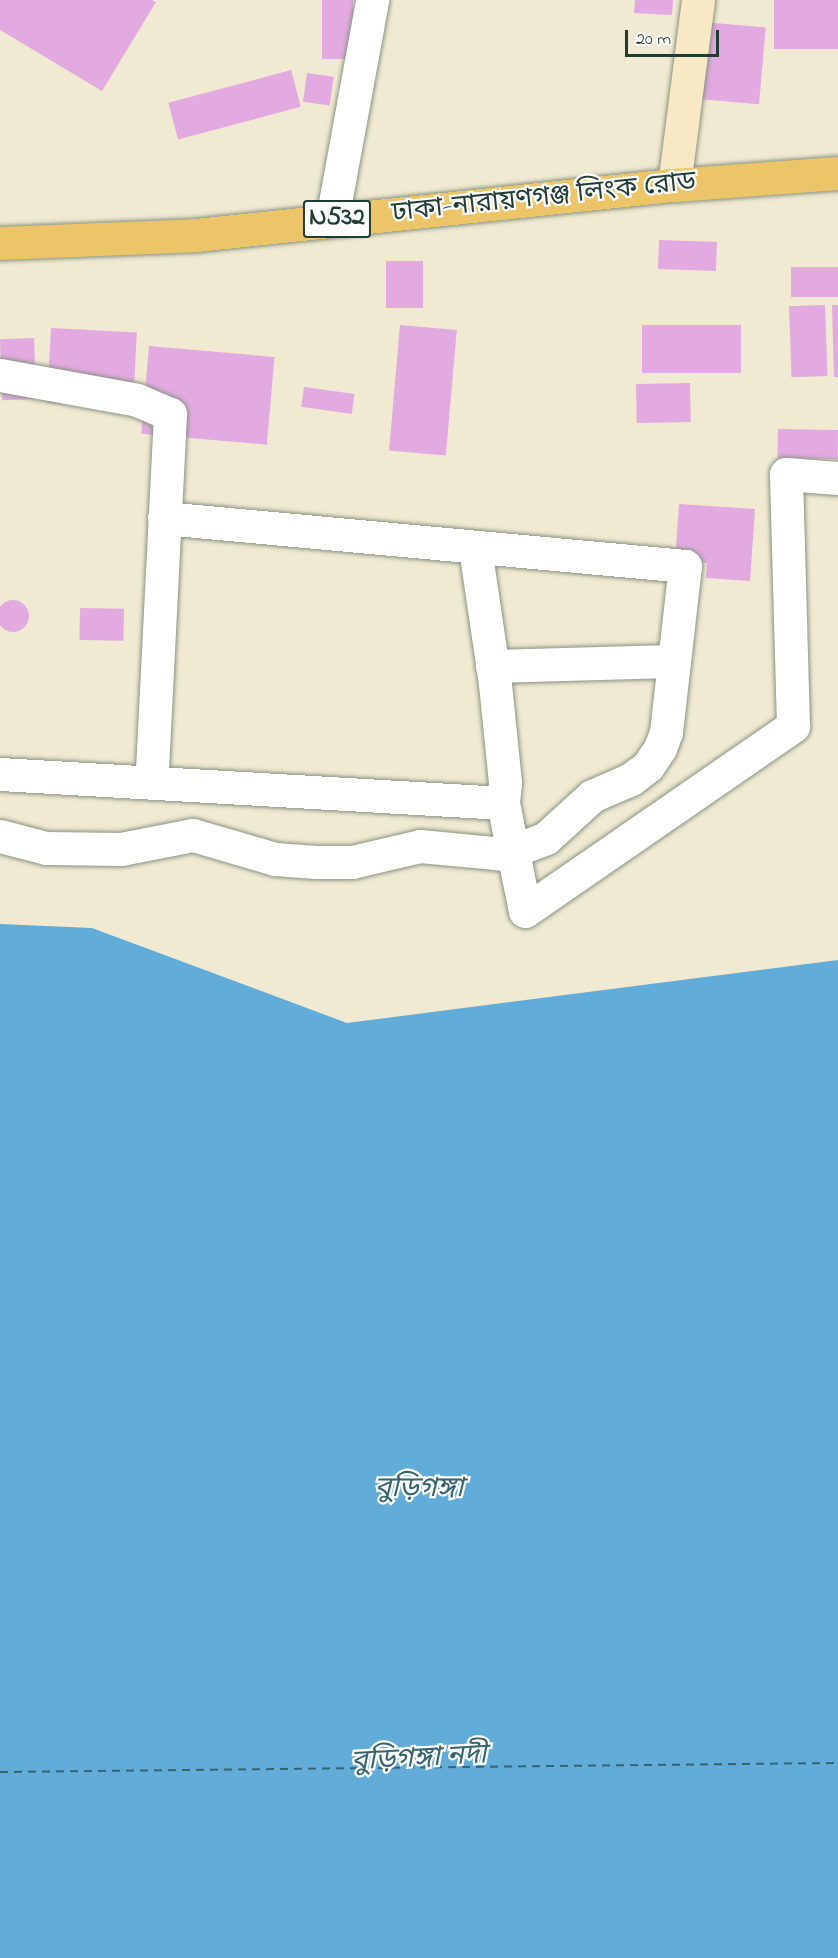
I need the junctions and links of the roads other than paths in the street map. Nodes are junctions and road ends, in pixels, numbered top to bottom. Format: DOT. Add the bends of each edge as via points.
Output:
graph roads {
  1 [pos="372,0"];
  2 [pos="698,0"];
  3 [pos="838,173"];
  4 [pos="674,185"];
  5 [pos="332,219"];
  6 [pos="0,243"];
  7 [pos="0,375"];
  8 [pos="838,478"];
  9 [pos="165,518"];
  10 [pos="475,548"];
  11 [pos="672,661"];
  12 [pos="492,666"];
  13 [pos="0,774"];
  14 [pos="151,783"];
  15 [pos="503,803"];
  16 [pos="0,836"];
  17 [pos="513,848"];
  1 -- 5 [label="street"];
  2 -- 4 [label="main road"];
  3 -- 4 [label="highway, ঢাকা-নারায়ণগঞ্জ লিংক রোড / N532"];
  4 -- 5 [label="highway, ঢাকা-নারায়ণগঞ্জ লিংক রোড / N532"];
  5 -- 6 [label="highway, ঢাকা-নারায়ণগঞ্জ লিংক রোড / N532" via="196,235"];
  7 -- 9 [label="street" via="137,400 170,414"];
  8 -- 17 [label="street" via="786,474 793,726 525,911"];
  9 -- 10 [label="street"];
  9 -- 14 [label="street"];
  10 -- 11 [label="street" via="685,566"];
  10 -- 12 [label="street"];
  11 -- 12 [label="street"];
  11 -- 17 [label="street" via="666,732 648,766 631,779 592,796 546,838"];
  12 -- 15 [label="street" via="505,783"];
  13 -- 14 [label="street"];
  14 -- 15 [label="street"];
  15 -- 17 [label="street"];
  16 -- 17 [label="street" via="46,848 121,849 193,835 276,859 316,862 352,862 420,846 505,854"];
}
